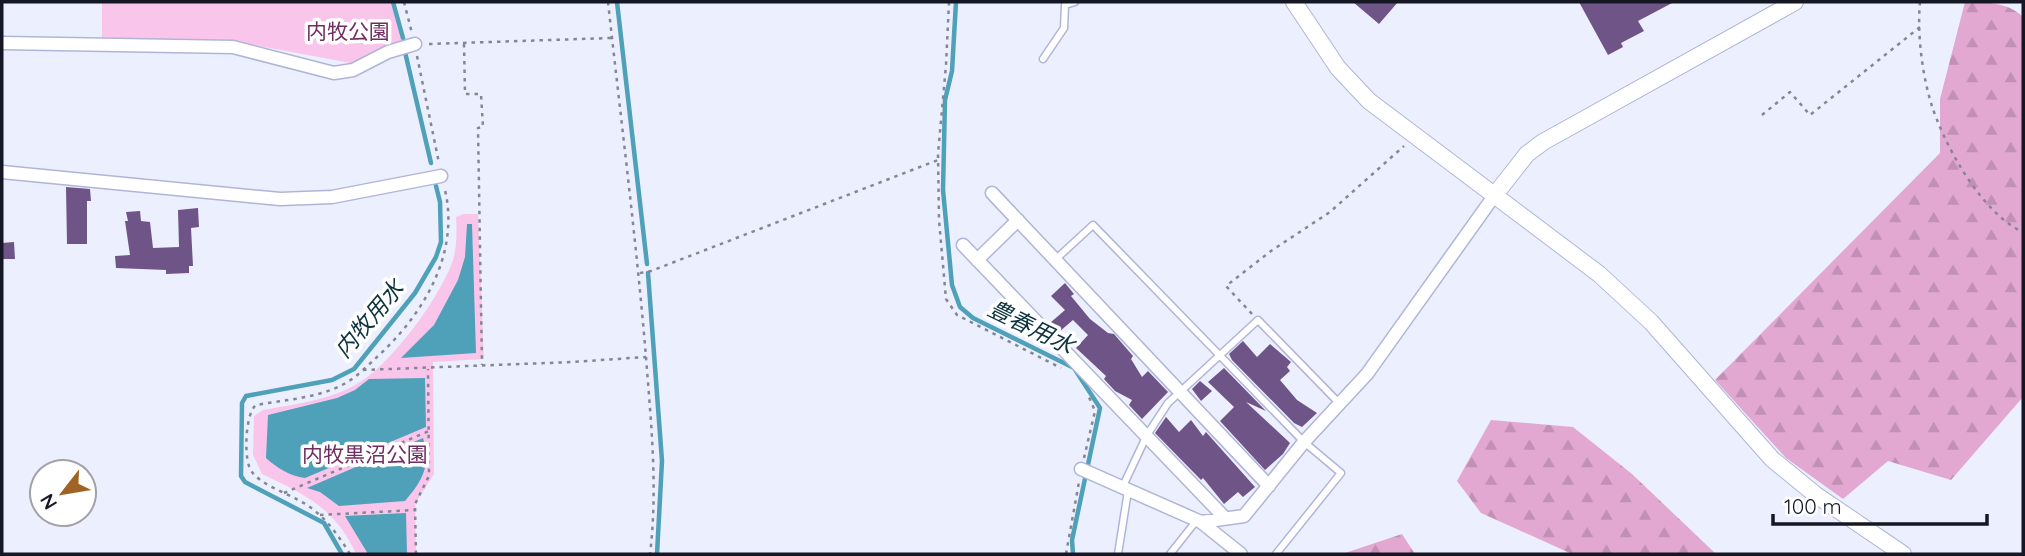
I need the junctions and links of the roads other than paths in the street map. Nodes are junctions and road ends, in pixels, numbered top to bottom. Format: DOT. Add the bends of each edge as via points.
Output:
graph roads {
  1 [pos="1075,2"];
  2 [pos="1294,2"];
  3 [pos="1795,2"];
  4 [pos="2,43"];
  5 [pos="415,44"];
  6 [pos="1043,60"];
  7 [pos="2,172"];
  8 [pos="441,176"];
  9 [pos="992,193"];
  10 [pos="1494,196"];
  11 [pos="1018,220"];
  12 [pos="963,245"];
  13 [pos="1056,259"];
  14 [pos="978,260"];
  15 [pos="1218,355"];
  16 [pos="1180,392"];
  17 [pos="1339,403"];
  18 [pos="1147,435"];
  19 [pos="1304,442"];
  20 [pos="1081,468"];
  21 [pos="1269,486"];
  22 [pos="1126,487"];
  23 [pos="1225,518"];
  24 [pos="1199,521"];
  25 [pos="1118,554"];
  26 [pos="1170,554"];
  27 [pos="1241,554"];
  28 [pos="1276,554"];
  29 [pos="1903,554"];
  1 -- 6 [label="lane" via="1065,5 1064,28"];
  2 -- 10 [label="street" via="1353,86"];
  3 -- 10 [label="street" via="1543,142 1527,154"];
  4 -- 5 [label="street" via="233,47 334,73 354,70"];
  7 -- 8 [label="street" via="280,199 332,197"];
  9 -- 11 [label="street"];
  10 -- 17 [label="street" via="1367,374"];
  10 -- 29 [label="street" via="1626,298 1772,459"];
  11 -- 13 [label="street"];
  11 -- 14 [label="street"];
  12 -- 14 [label="street"];
  13 -- 15 [label="lane" via="1093,225"];
  13 -- 16 [label="street"];
  14 -- 18 [label="street"];
  15 -- 16 [label="lane"];
  15 -- 17 [label="lane" via="1258,320"];
  15 -- 19 [label="lane"];
  16 -- 18 [label="lane"];
  16 -- 21 [label="street"];
  17 -- 19 [label="street"];
  18 -- 22 [label="lane"];
  18 -- 23 [label="street"];
  19 -- 21 [label="street"];
  19 -- 28 [label="lane" via="1341,473"];
  20 -- 22 [label="street"];
  21 -- 23 [label="street" via="1244,516"];
  22 -- 24 [label="street"];
  22 -- 25 [label="lane"];
  23 -- 24 [label="street"];
  24 -- 26 [label="lane"];
  24 -- 27 [label="street"];
}
